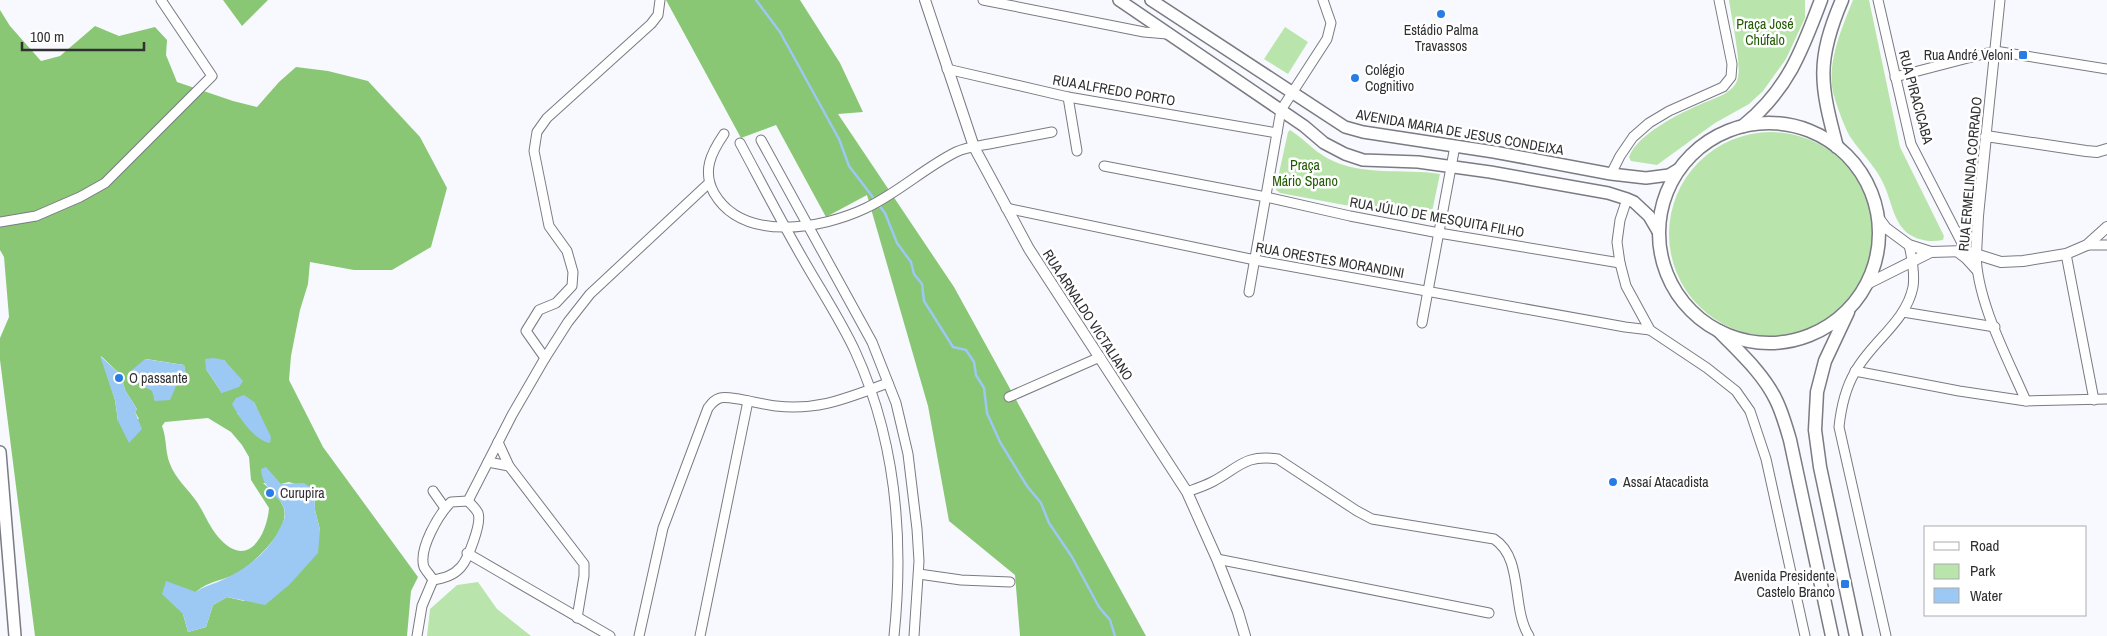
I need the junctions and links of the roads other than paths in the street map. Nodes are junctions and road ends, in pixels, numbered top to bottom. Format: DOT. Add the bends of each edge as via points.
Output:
graph roads {
  1 [pos="161,0"];
  2 [pos="660,0"];
  3 [pos="925,0"];
  4 [pos="983,0"];
  5 [pos="1119,0"];
  6 [pos="1151,0"];
  7 [pos="1323,0"];
  8 [pos="1719,0"];
  9 [pos="1842,0"];
  10 [pos="1878,0"];
  11 [pos="2000,0"];
  12 [pos="1818,3"];
  13 [pos="1170,34"];
  14 [pos="1995,51"];
  15 [pos="948,69"];
  16 [pos="2107,69"];
  17 [pos="1895,77"];
  18 [pos="1292,94"];
  19 [pos="1068,97"];
  20 [pos="1281,110"];
  21 [pos="1743,126"];
  22 [pos="1052,132"];
  23 [pos="1276,133"];
  24 [pos="724,134"];
  25 [pos="1986,136"];
  26 [pos="761,140"];
  27 [pos="740,143"];
  28 [pos="1455,146"];
  29 [pos="974,147"];
  30 [pos="1837,147"];
  31 [pos="2107,148"];
  32 [pos="1077,151"];
  33 [pos="2102,154"];
  34 [pos="1104,166"];
  35 [pos="1452,166"];
  36 [pos="1679,169"];
  37 [pos="1611,174"];
  38 [pos="709,183"];
  39 [pos="1266,197"];
  40 [pos="1627,198"];
  41 [pos="1006,208"];
  42 [pos="1877,216"];
  43 [pos="0,222"];
  44 [pos="784,226"];
  45 [pos="807,226"];
  46 [pos="2107,227"];
  47 [pos="1439,233"];
  48 [pos="1659,233"];
  49 [pos="1909,245"];
  50 [pos="2087,245"];
  51 [pos="2107,245"];
  52 [pos="1931,252"];
  53 [pos="1965,252"];
  54 [pos="2066,254"];
  55 [pos="1255,260"];
  56 [pos="1912,262"];
  57 [pos="1620,263"];
  58 [pos="1976,269"];
  59 [pos="1867,284"];
  60 [pos="1249,292"];
  61 [pos="1427,292"];
  62 [pos="1848,312"];
  63 [pos="1902,312"];
  64 [pos="1422,323"];
  65 [pos="1995,327"];
  66 [pos="1650,330"];
  67 [pos="1718,330"];
  68 [pos="1100,357"];
  69 [pos="544,358"];
  70 [pos="1855,371"];
  71 [pos="888,383"];
  72 [pos="870,390"];
  73 [pos="1010,397"];
  74 [pos="2107,399"];
  75 [pos="2094,400"];
  76 [pos="2026,401"];
  77 [pos="748,402"];
  78 [pos="498,442"];
  79 [pos="0,452"];
  80 [pos="488,462"];
  81 [pos="509,466"];
  82 [pos="433,491"];
  83 [pos="1187,492"];
  84 [pos="468,501"];
  85 [pos="445,508"];
  86 [pos="467,553"];
  87 [pos="1217,559"];
  88 [pos="918,574"];
  89 [pos="433,580"];
  90 [pos="1010,582"];
  91 [pos="1489,613"];
  92 [pos="577,618"];
  93 [pos="15,636"];
  94 [pos="417,636"];
  95 [pos="610,636"];
  96 [pos="639,636"];
  97 [pos="700,636"];
  98 [pos="894,636"];
  99 [pos="914,636"];
  100 [pos="1245,636"];
  101 [pos="1529,636"];
  102 [pos="1804,636"];
  103 [pos="1832,636"];
  104 [pos="1856,636"];
  105 [pos="1886,636"];
  1 -- 43 [label="street" via="212,76 105,182 36,216"];
  2 -- 69 [label="street" via="658,14 651,24 547,118 537,132 534,151 549,226 567,251 573,272 572,286 556,303 539,310 526,331"];
  3 -- 15 [label="street, RUA ARNALDO VICTALIANO"];
  4 -- 13 [label="street" via="1144,32"];
  5 -- 13 [label="main road"];
  6 -- 18 [label="main road, AVENIDA MARIA DE JESUS CONDEIXA"];
  7 -- 18 [label="street" via="1331,23 1327,39"];
  8 -- 37 [label="street" via="1732,64 1731,77 1723,88 1676,107 1649,124 1633,137"];
  9 -- 30 [label="main road" via="1829,31 1822,67 1825,100"];
  10 -- 17 [label="street, RUA PIRACICABA"];
  11 -- 14 [label="street, RUA ERMELINDA CORRADO"];
  12 -- 21 [label="main road" via="1785,82 1761,112"];
  13 -- 20 [label="main road"];
  14 -- 16 [label="street"];
  14 -- 17 [label="street"];
  14 -- 25 [label="street, RUA ERMELINDA CORRADO"];
  15 -- 19 [label="street, RUA ALFREDO PORTO"];
  15 -- 29 [label="street, RUA ARNALDO VICTALIANO"];
  17 -- 53 [label="street, RUA PIRACICABA" via="1911,144"];
  18 -- 20 [label="street"];
  18 -- 28 [label="main road, AVENIDA MARIA DE JESUS CONDEIXA" via="1345,127"];
  19 -- 23 [label="street, RUA ALFREDO PORTO"];
  19 -- 32 [label="street"];
  20 -- 23 [label="street"];
  20 -- 35 [label="main road" via="1324,143 1363,160"];
  21 -- 30 [label="main road" via="1793,125"];
  21 -- 36 [label="main road" via="1719,135 1697,150"];
  22 -- 29 [label="street"];
  23 -- 39 [label="street"];
  24 -- 38 [label="street" via="708,164"];
  25 -- 33 [label="street"];
  25 -- 53 [label="street, RUA ERMELINDA CORRADO" via="1978,216"];
  26 -- 45 [label="street"];
  27 -- 44 [label="street"];
  28 -- 35 [label="street"];
  28 -- 37 [label="main road, AVENIDA MARIA DE JESUS CONDEIXA"];
  29 -- 41 [label="street, RUA ARNALDO VICTALIANO"];
  29 -- 45 [label="street" via="957,152 866,208"];
  30 -- 42 [label="main road" via="1867,182"];
  31 -- 33 [label="street"];
  34 -- 39 [label="street, RUA JÚLIO DE MESQUITA FILHO"];
  35 -- 40 [label="main road"];
  35 -- 47 [label="street"];
  36 -- 37 [label="main road, AVENIDA MARIA DE JESUS CONDEIXA" via="1658,178"];
  36 -- 48 [label="main road" via="1666,196"];
  38 -- 44 [label="street" via="719,202 733,214 758,225"];
  38 -- 69 [label="street" via="590,294"];
  39 -- 47 [label="street, RUA JÚLIO DE MESQUITA FILHO"];
  39 -- 55 [label="street"];
  40 -- 48 [label="main road" via="1649,216"];
  40 -- 57 [label="street" via="1620,220"];
  41 -- 55 [label="street, RUA ORESTES MORANDINI"];
  41 -- 68 [label="street, RUA ARNALDO VICTALIANO"];
  42 -- 49 [label="street" via="1886,228"];
  42 -- 59 [label="main road" via="1879,245"];
  44 -- 45 [label="street"];
  44 -- 72 [label="street" via="855,350"];
  45 -- 71 [label="street" via="872,342"];
  46 -- 50 [label="street"];
  47 -- 57 [label="street, RUA JÚLIO DE MESQUITA FILHO"];
  47 -- 61 [label="street"];
  48 -- 67 [label="main road" via="1670,279 1687,305"];
  49 -- 52 [label="street"];
  49 -- 56 [label="street"];
  50 -- 51 [label="street"];
  50 -- 54 [label="street"];
  52 -- 53 [label="street"];
  52 -- 56 [label="street"];
  53 -- 54 [label="street" via="2001,262"];
  53 -- 58 [label="street, RUA ERMELINDA CORRADO"];
  53 -- 58 [label="street"];
  54 -- 75 [label="street"];
  55 -- 60 [label="street"];
  55 -- 61 [label="street, RUA ORESTES MORANDINI"];
  56 -- 59 [label="street"];
  56 -- 63 [label="street" via="1913,286"];
  57 -- 66 [label="street" via="1626,286"];
  58 -- 65 [label="street, RUA ERMELINDA CORRADO"];
  59 -- 62 [label="main road"];
  61 -- 64 [label="street"];
  61 -- 66 [label="street, RUA ORESTES MORANDINI"];
  62 -- 67 [label="main road" via="1817,332 1784,342 1750,341"];
  62 -- 104 [label="main road" via="1825,361 1817,392 1815,420 1820,467"];
  63 -- 65 [label="street"];
  63 -- 70 [label="street"];
  65 -- 76 [label="street, RUA ERMELINDA CORRADO"];
  66 -- 102 [label="street" via="1736,391 1750,411 1766,459"];
  67 -- 103 [label="main road" via="1766,383 1784,419"];
  68 -- 73 [label="street"];
  68 -- 83 [label="street, RUA ARNALDO VICTALIANO"];
  69 -- 78 [label="street"];
  70 -- 76 [label="street"];
  70 -- 105 [label="street" via="1846,393 1839,427"];
  71 -- 72 [label="street"];
  71 -- 88 [label="street" via="908,454 917,528"];
  72 -- 77 [label="street" via="815,407 790,408"];
  72 -- 98 [label="street" via="887,455 898,526"];
  74 -- 75 [label="street"];
  75 -- 76 [label="street"];
  77 -- 96 [label="street" via="721,397 708,408 663,528"];
  77 -- 97 [label="street"];
  78 -- 80 [label="street"];
  78 -- 81 [label="street"];
  79 -- 93 [label="main road"];
  80 -- 81 [label="street"];
  80 -- 84 [label="street"];
  81 -- 92 [label="street" via="584,564"];
  82 -- 85 [label="street"];
  83 -- 87 [label="street, RUA ARNALDO VICTALIANO"];
  83 -- 101 [label="street" via="1214,481 1252,458 1278,459 1372,519 1494,539 1507,550 1520,612"];
  84 -- 85 [label="street" via="451,502"];
  84 -- 86 [label="street" via="478,513 478,528"];
  85 -- 89 [label="street" via="436,521 424,552 424,566"];
  86 -- 89 [label="street" via="461,567 449,577"];
  86 -- 92 [label="street"];
  87 -- 91 [label="street"];
  87 -- 100 [label="street, RUA ARNALDO VICTALIANO"];
  88 -- 90 [label="street"];
  88 -- 99 [label="street"];
  89 -- 94 [label="street" via="422,606"];
  92 -- 95 [label="street"];
}
